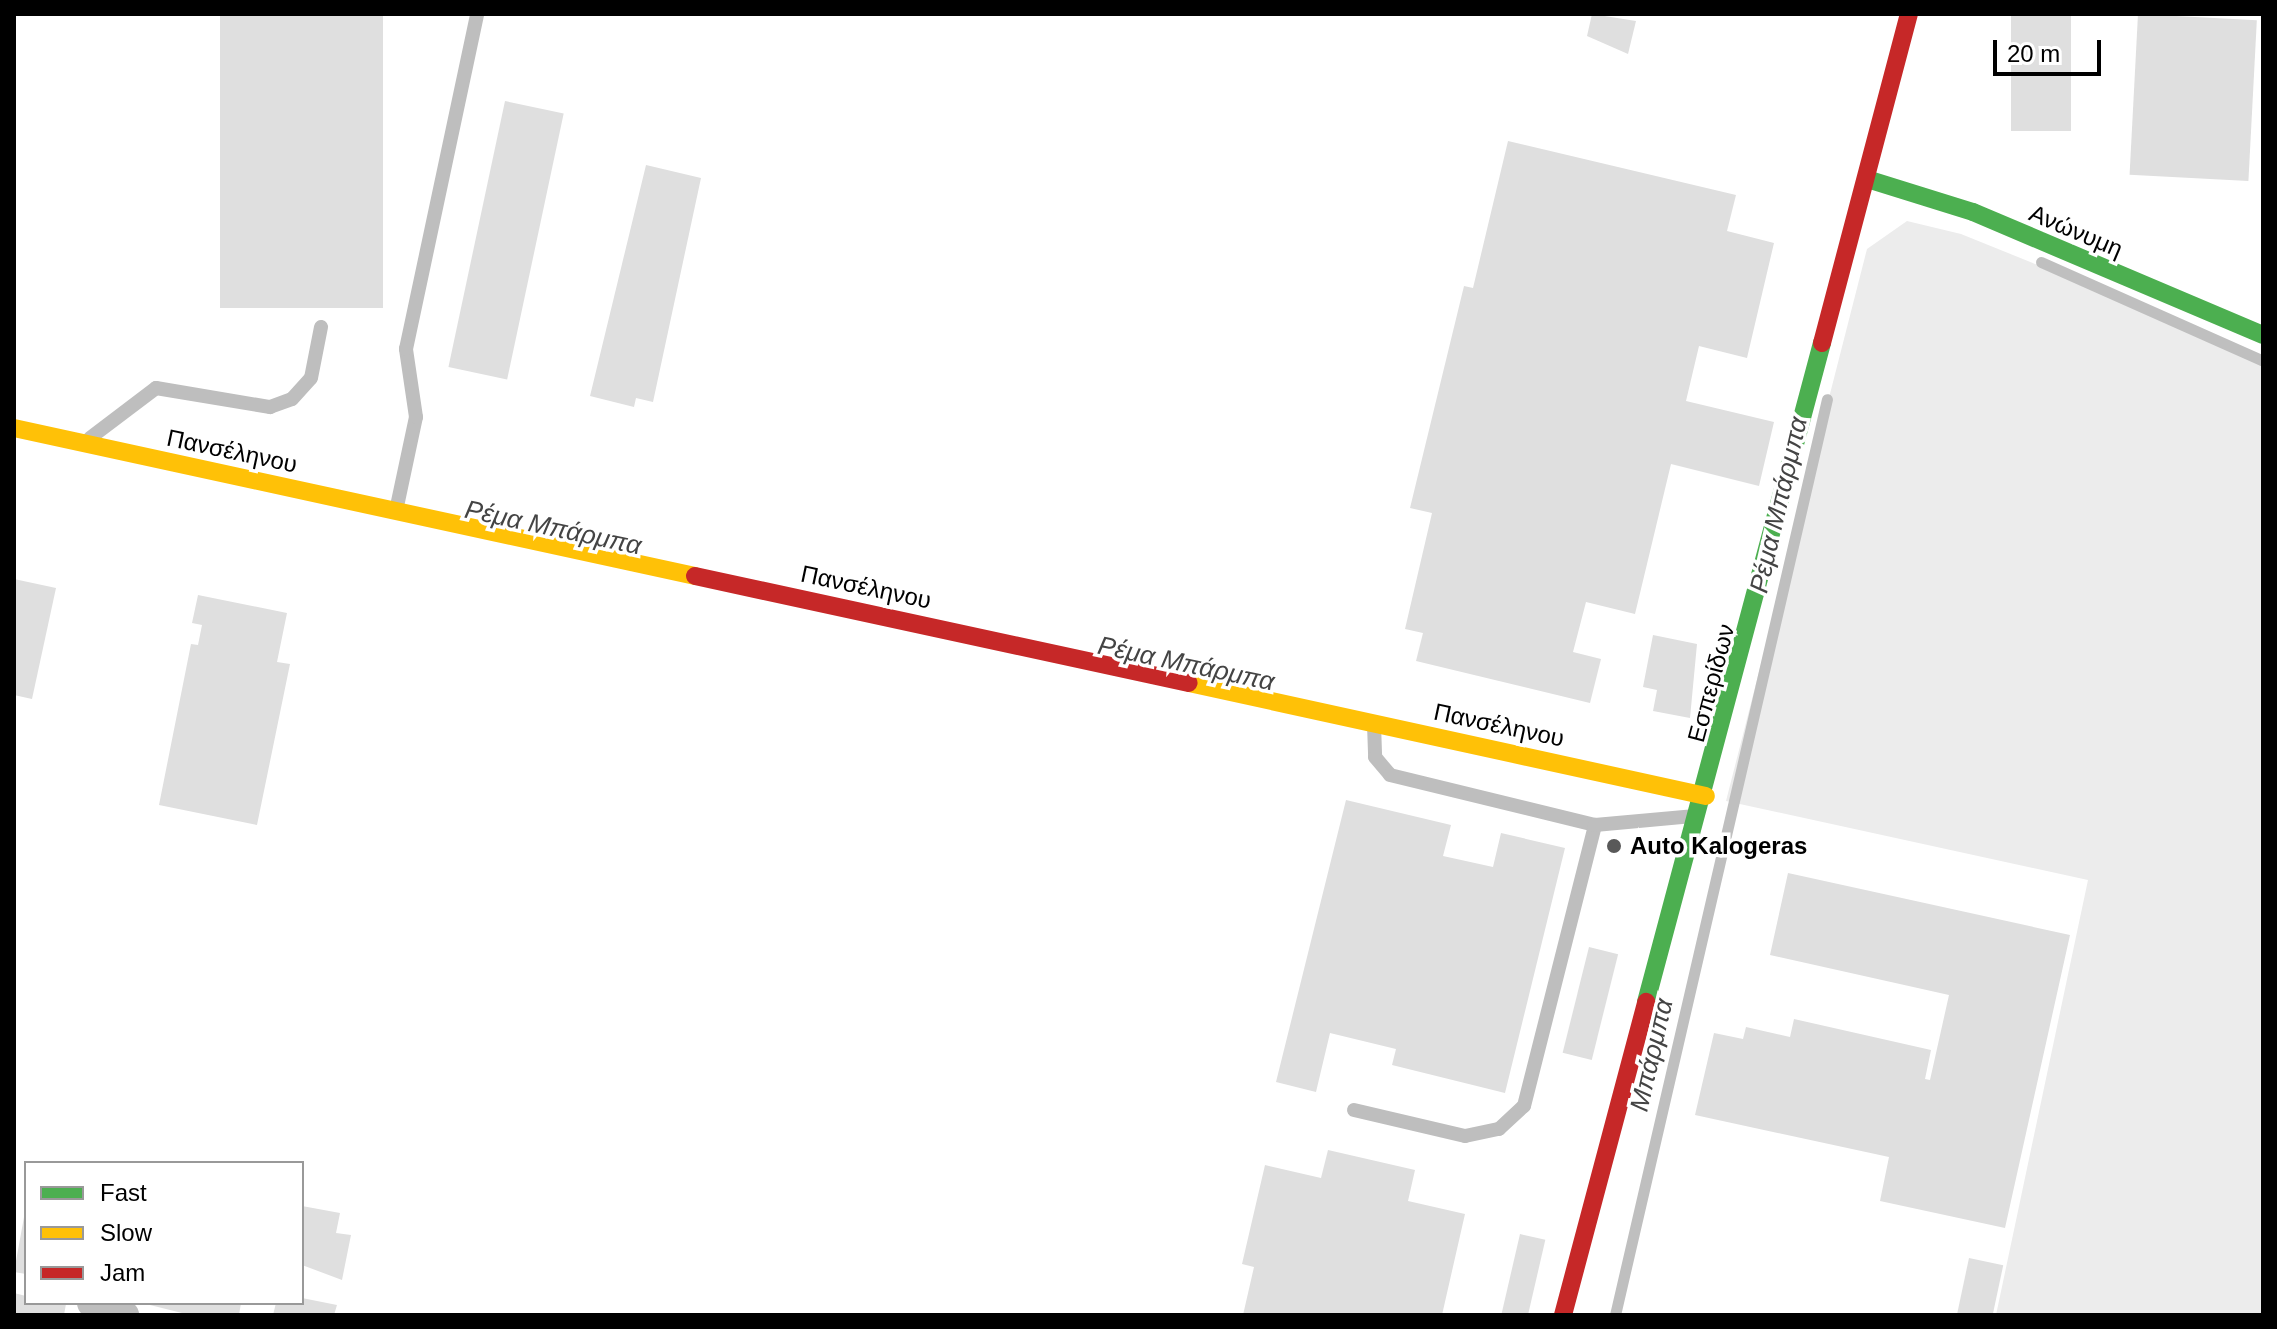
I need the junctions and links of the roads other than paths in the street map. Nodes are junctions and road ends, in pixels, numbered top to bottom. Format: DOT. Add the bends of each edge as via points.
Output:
graph roads {
  1 [pos="477,14"];
  2 [pos="1909,14"];
  3 [pos="1867,179"];
  4 [pos="321,327"];
  5 [pos="2263,335"];
  6 [pos="14,428"];
  7 [pos="84,443"];
  8 [pos="396,511"];
  9 [pos="1374,723"];
  10 [pos="1706,796"];
  11 [pos="1701,816"];
  12 [pos="1595,825"];
  13 [pos="1354,1110"];
  14 [pos="97,1305"];
  15 [pos="125,1315"];
  16 [pos="1563,1315"];
  1 -- 8 [label="lane" via="406,349 416,417"];
  2 -- 3 [label="street, Εσπερίδων"];
  3 -- 5 [label="street, Ανώνυμη" via="1973,212"];
  3 -- 10 [label="street, Εσπερίδων"];
  4 -- 7 [label="lane" via="311,378 292,399 270,407 156,388"];
  6 -- 7 [label="street, Πανσέληνου"];
  7 -- 8 [label="street, Πανσέληνου"];
  8 -- 9 [label="street, Πανσέληνου"];
  9 -- 10 [label="street, Πανσέληνου"];
  9 -- 12 [label="lane" via="1375,757 1390,775"];
  10 -- 11 [label="street, Εσπερίδων"];
  11 -- 12 [label="lane"];
  11 -- 16 [label="street, Εσπερίδων"];
  12 -- 13 [label="lane" via="1524,1106 1499,1129 1465,1136"];
  14 -- 15 [label="street"];
}
